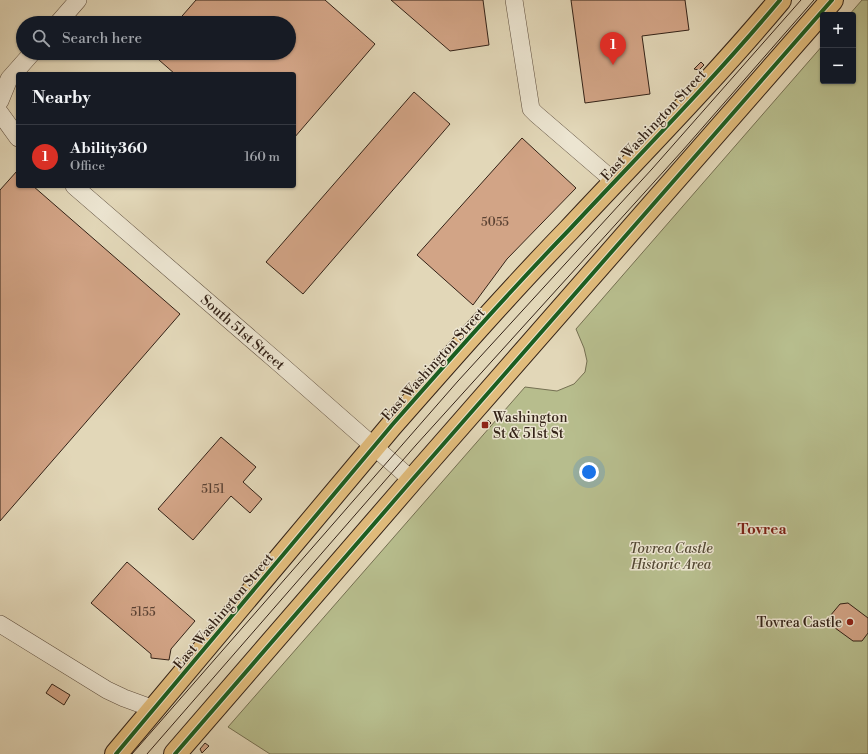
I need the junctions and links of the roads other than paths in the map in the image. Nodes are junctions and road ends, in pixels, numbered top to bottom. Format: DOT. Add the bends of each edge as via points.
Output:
graph roads {
  1 [pos="78,0"];
  2 [pos="514,0"];
  3 [pos="780,0"];
  4 [pos="832,0"];
  5 [pos="64,16"];
  6 [pos="26,60"];
  7 [pos="0,101"];
  8 [pos="0,113"];
  9 [pos="16,135"];
  10 [pos="614,182"];
  11 [pos="76,188"];
  12 [pos="374,447"];
  13 [pos="412,480"];
  14 [pos="0,624"];
  15 [pos="154,709"];
  16 [pos="116,754"];
  17 [pos="175,754"];
  1 -- 5 [label="street"];
  2 -- 10 [label="street" via="531,109"];
  3 -- 10 [label="main road, East Washington Street" via="715,75"];
  4 -- 13 [label="main road"];
  6 -- 7 [label="street" via="10,79"];
  8 -- 9 [label="street"];
  10 -- 12 [label="main road, East Washington Street" via="464,344"];
  11 -- 12 [label="street, South 51st Street"];
  12 -- 13 [label="street, South 51st Street"];
  12 -- 15 [label="main road, East Washington Street"];
  13 -- 17 [label="main road"];
  14 -- 15 [label="street" via="107,690"];
  15 -- 16 [label="main road, East Washington Street"];
}
